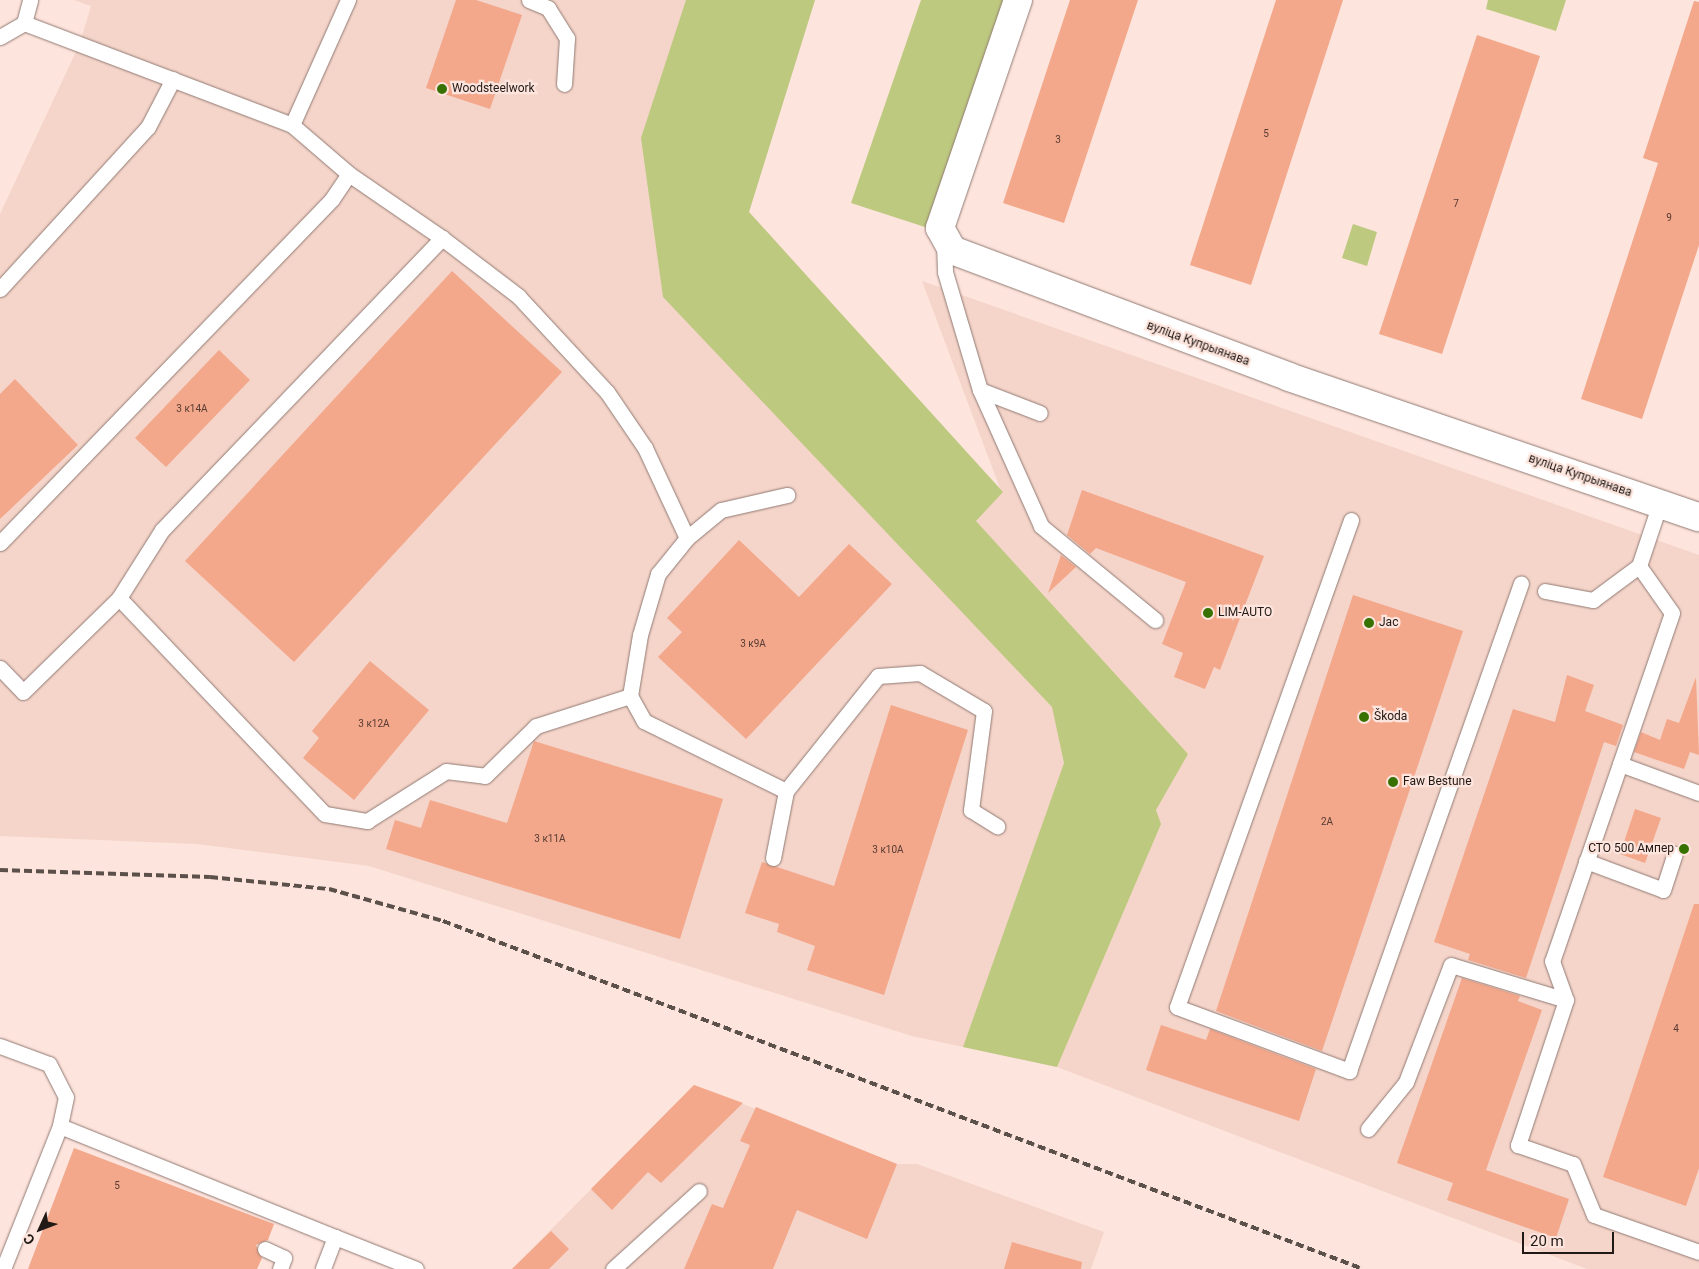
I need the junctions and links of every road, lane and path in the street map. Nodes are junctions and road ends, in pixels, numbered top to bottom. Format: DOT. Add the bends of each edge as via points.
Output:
graph roads {
  1 [pos="30,0"];
  2 [pos="348,0"];
  3 [pos="530,0"];
  4 [pos="1018,0"];
  5 [pos="24,23"];
  6 [pos="0,37"];
  7 [pos="173,79"];
  8 [pos="564,84"];
  9 [pos="292,125"];
  10 [pos="349,174"];
  11 [pos="442,238"];
  12 [pos="944,242"];
  13 [pos="0,289"];
  14 [pos="980,390"];
  15 [pos="1040,413"];
  16 [pos="787,495"];
  17 [pos="1660,503"];
  18 [pos="1699,517"];
  19 [pos="1351,520"];
  20 [pos="687,538"];
  21 [pos="0,543"];
  22 [pos="1639,566"];
  23 [pos="1521,584"];
  24 [pos="1545,591"];
  25 [pos="119,598"];
  26 [pos="1155,620"];
  27 [pos="0,668"];
  28 [pos="630,696"];
  29 [pos="1620,764"];
  30 [pos="786,791"];
  31 [pos="1699,793"];
  32 [pos="997,826"];
  33 [pos="1675,854"];
  34 [pos="773,858"];
  35 [pos="1586,861"];
  36 [pos="1566,1000"];
  37 [pos="0,1046"];
  38 [pos="60,1126"];
  39 [pos="1368,1129"];
  40 [pos="699,1191"];
  41 [pos="336,1236"];
  42 [pos="265,1249"];
  43 [pos="1699,1252"];
  44 [pos="3,1269"];
  45 [pos="280,1269"];
  46 [pos="323,1269"];
  47 [pos="416,1269"];
  48 [pos="613,1269"];
  1 -- 5 [label="lane"];
  2 -- 9 [label="lane"];
  3 -- 8 [label="lane" via="548,8 567,38"];
  4 -- 12 [label="street" via="940,228"];
  5 -- 6 [label="lane"];
  5 -- 7 [label="lane"];
  7 -- 9 [label="lane"];
  7 -- 13 [label="lane" via="148,128"];
  9 -- 10 [label="lane"];
  10 -- 11 [label="lane"];
  10 -- 21 [label="lane" via="332,199"];
  11 -- 20 [label="lane" via="518,296 607,392 645,448"];
  11 -- 25 [label="lane" via="162,530"];
  12 -- 14 [label="lane" via="945,272"];
  12 -- 17 [label="street, вуліца Купрыянава" via="963,258 1289,377"];
  14 -- 15 [label="lane"];
  14 -- 26 [label="lane" via="1040,526"];
  16 -- 20 [label="lane" via="721,510"];
  17 -- 18 [label="street, вуліца Купрыянава"];
  17 -- 22 [label="lane"];
  19 -- 23 [label="lane" via="1177,1006 1349,1071"];
  20 -- 28 [label="lane" via="658,574 640,635"];
  22 -- 24 [label="lane" via="1593,600"];
  22 -- 29 [label="lane" via="1672,613"];
  25 -- 27 [label="lane" via="23,692"];
  25 -- 28 [label="lane" via="325,814 367,821 446,771 485,776 536,726"];
  28 -- 30 [label="lane" via="644,721"];
  29 -- 31 [label="lane"];
  29 -- 35 [label="lane"];
  30 -- 32 [label="lane" via="878,676 920,673 984,711 971,810"];
  30 -- 34 [label="lane"];
  33 -- 35 [label="lane" via="1663,890"];
  35 -- 36 [label="lane" via="1552,961"];
  36 -- 39 [label="lane" via="1451,965 1406,1082"];
  36 -- 43 [label="lane" via="1518,1144 1573,1164 1594,1215"];
  37 -- 38 [label="lane" via="49,1064 66,1097"];
  38 -- 41 [label="lane"];
  38 -- 44 [label="lane"];
  40 -- 48 [label="lane"];
  41 -- 46 [label="lane"];
  41 -- 47 [label="lane"];
  42 -- 45 [label="lane" via="284,1258"];
}
